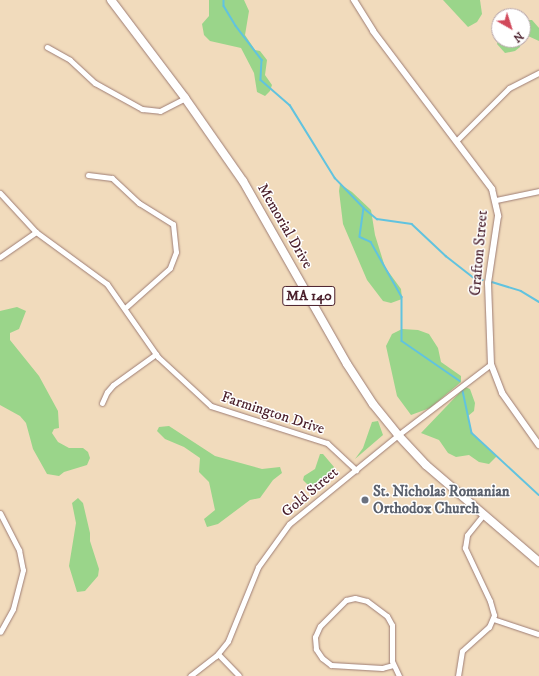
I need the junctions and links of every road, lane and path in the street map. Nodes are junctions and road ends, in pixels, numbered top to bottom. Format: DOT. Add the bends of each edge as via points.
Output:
graph roads {
  1 [pos="111,0"];
  2 [pos="354,0"];
  3 [pos="47,47"];
  4 [pos="539,73"];
  5 [pos="185,98"];
  6 [pos="456,141"];
  7 [pos="88,174"];
  8 [pos="539,191"];
  9 [pos="0,193"];
  10 [pos="496,200"];
  11 [pos="36,232"];
  12 [pos="0,257"];
  13 [pos="125,308"];
  14 [pos="156,354"];
  15 [pos="491,364"];
  16 [pos="102,403"];
  17 [pos="398,435"];
  18 [pos="539,445"];
  19 [pos="356,470"];
  20 [pos="0,514"];
  21 [pos="483,515"];
  22 [pos="539,562"];
  23 [pos="493,620"];
  24 [pos="0,632"];
  25 [pos="538,634"];
  26 [pos="218,654"];
  27 [pos="393,665"];
  28 [pos="190,676"];
  29 [pos="239,676"];
  30 [pos="399,676"];
  31 [pos="458,676"];
  1 -- 5 [label="main road, Memorial Drive / MA 140"];
  2 -- 6 [label="street, Grafton Street" via="370,27"];
  3 -- 5 [label="street" via="70,60 94,83 142,110 160,112"];
  4 -- 6 [label="street" via="509,88"];
  5 -- 17 [label="main road, Memorial Drive / MA 140" via="254,198 357,381"];
  6 -- 10 [label="street, Grafton Street" via="485,177"];
  7 -- 13 [label="street" via="112,178 139,203 173,224 176,252 170,268"];
  8 -- 10 [label="street"];
  9 -- 11 [label="street, Farmington Drive"];
  10 -- 15 [label="street, Grafton Street" via="498,216 487,296"];
  11 -- 12 [label="street"];
  11 -- 13 [label="street, Farmington Drive" via="102,280"];
  13 -- 14 [label="street, Farmington Drive"];
  14 -- 16 [label="street" via="113,385 106,392"];
  14 -- 19 [label="street, Farmington Drive" via="213,408 327,443"];
  15 -- 17 [label="street, Gold Street"];
  15 -- 18 [label="street, Grafton Street" via="502,393"];
  17 -- 19 [label="street, Gold Street"];
  17 -- 21 [label="main road, Memorial Drive / MA 140" via="426,465"];
  19 -- 26 [label="street, Gold Street" via="296,517 275,541 258,567 233,631"];
  20 -- 24 [label="street" via="19,550 23,570 13,609"];
  21 -- 22 [label="main road, Memorial Drive / MA 140"];
  21 -- 23 [label="street" via="467,535 465,548 492,606"];
  23 -- 25 [label="street"];
  23 -- 31 [label="street" via="486,630 462,651"];
  26 -- 28 [label="street, Gold Street"];
  26 -- 29 [label="street"];
  27 -- 27 [label="street" via="392,625 387,616 364,600 346,600 320,626 315,637 316,649 331,665 371,668"];
  27 -- 30 [label="street"];
}
